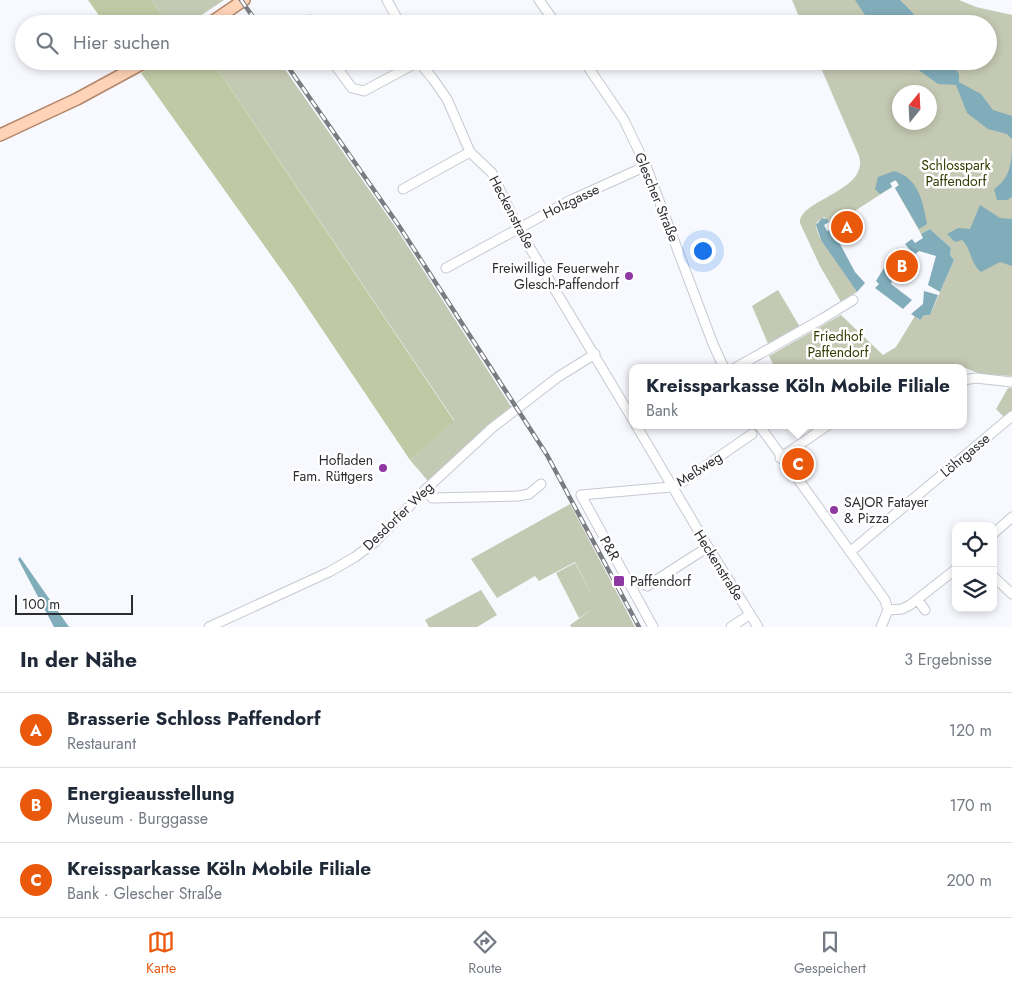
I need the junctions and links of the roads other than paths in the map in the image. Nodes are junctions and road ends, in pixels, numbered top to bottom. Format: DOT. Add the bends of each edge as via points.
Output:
graph roads {
  1 [pos="244,0"];
  2 [pos="387,0"];
  3 [pos="539,0"];
  4 [pos="222,15"];
  5 [pos="395,15"];
  6 [pos="550,15"];
  7 [pos="130,70"];
  8 [pos="339,70"];
  9 [pos="403,70"];
  10 [pos="425,70"];
  11 [pos="590,70"];
  12 [pos="0,135"];
  13 [pos="470,152"];
  14 [pos="646,166"];
  15 [pos="403,189"];
  16 [pos="518,228"];
  17 [pos="446,268"];
  18 [pos="853,300"];
  19 [pos="595,354"];
  20 [pos="722,364"];
  21 [pos="742,364"];
  22 [pos="967,379"];
  23 [pos="1012,382"];
  24 [pos="629,413"];
  25 [pos="1012,416"];
  26 [pos="638,429"];
  27 [pos="762,429"];
  28 [pos="822,429"];
  29 [pos="752,434"];
  30 [pos="780,458"];
  31 [pos="541,484"];
  32 [pos="671,487"];
  33 [pos="426,489"];
  34 [pos="581,495"];
  35 [pos="1012,517"];
  36 [pos="997,530"];
  37 [pos="708,547"];
  38 [pos="850,552"];
  39 [pos="952,572"];
  40 [pos="997,580"];
  41 [pos="647,586"];
  42 [pos="1012,594"];
  43 [pos="918,600"];
  44 [pos="888,610"];
  45 [pos="926,610"];
  46 [pos="749,614"];
  47 [pos="209,627"];
  48 [pos="653,627"];
  49 [pos="731,627"];
  50 [pos="758,627"];
  51 [pos="881,627"];
  1 -- 4 [label="main road"];
  2 -- 5 [label="street"];
  3 -- 6 [label="street"];
  7 -- 12 [label="main road"];
  8 -- 9 [label="street" via="352,88 364,91"];
  10 -- 13 [label="street, Heckenstraße" via="447,99"];
  11 -- 14 [label="street, Glescher Straße" via="624,120"];
  13 -- 15 [label="street"];
  13 -- 16 [label="street, Heckenstraße" via="492,173"];
  14 -- 16 [label="street, Holzgasse" via="570,200"];
  14 -- 20 [label="street, Glescher Straße"];
  16 -- 17 [label="street, Holzgasse"];
  16 -- 19 [label="street, Heckenstraße"];
  18 -- 21 [label="street"];
  19 -- 24 [label="street, Heckenstraße"];
  19 -- 33 [label="street, Desdorfer Weg" via="558,377 492,428"];
  22 -- 23 [label="street"];
  25 -- 38 [label="street, Löhrgasse"];
  26 -- 32 [label="street, Heckenstraße"];
  27 -- 30 [label="street"];
  28 -- 30 [label="street"];
  29 -- 32 [label="street, Meßweg"];
  30 -- 38 [label="street"];
  31 -- 33 [label="street" via="529,494 518,496 432,498"];
  32 -- 34 [label="street, Meßweg"];
  32 -- 37 [label="street, Heckenstraße"];
  33 -- 47 [label="street, Desdorfer Weg" via="380,537 329,572"];
  34 -- 48 [label="street, P&R"];
  35 -- 36 [label="street"];
  37 -- 41 [label="street"];
  37 -- 46 [label="street, Heckenstraße"];
  38 -- 44 [label="street" via="885,600"];
  39 -- 43 [label="street"];
  40 -- 42 [label="street"];
  43 -- 44 [label="street" via="902,609"];
  43 -- 45 [label="street"];
  44 -- 51 [label="street"];
  46 -- 49 [label="street"];
  46 -- 50 [label="street, Heckenstraße"];
}
